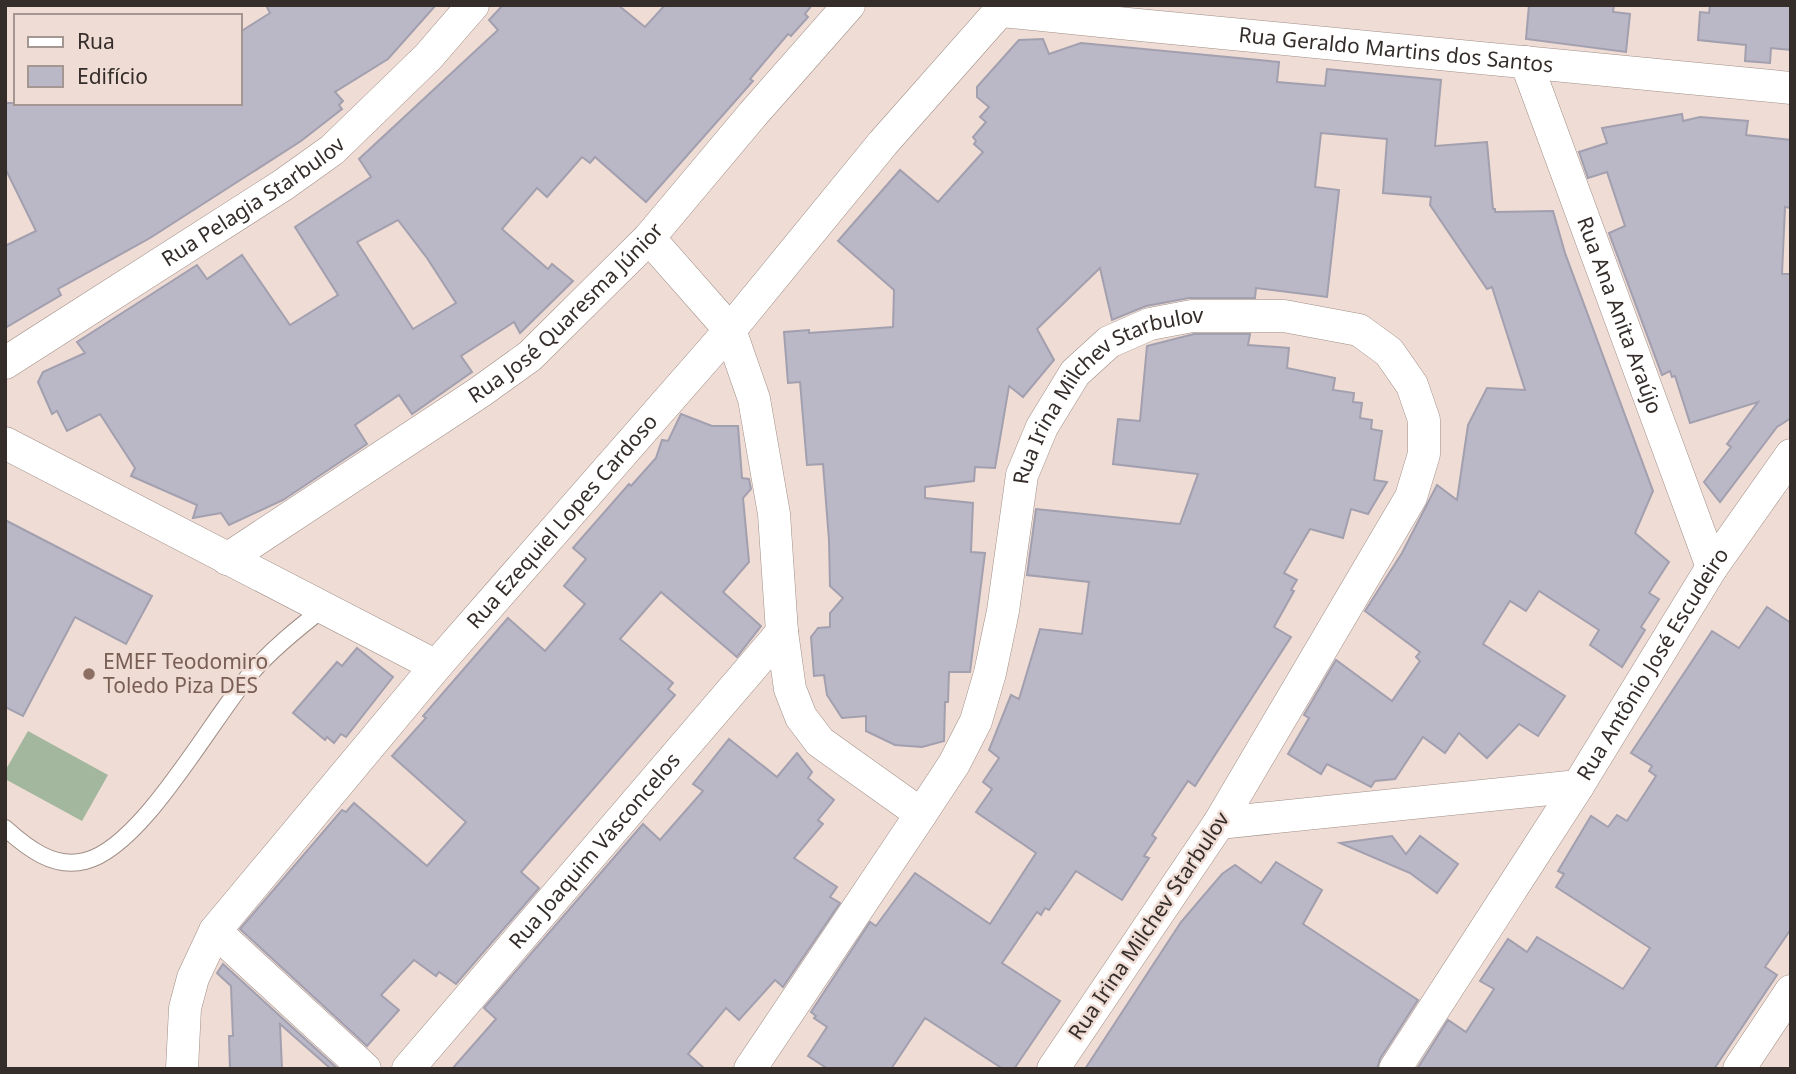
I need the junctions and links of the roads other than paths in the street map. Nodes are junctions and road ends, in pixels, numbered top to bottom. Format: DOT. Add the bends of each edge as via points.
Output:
graph roads {
  1 [pos="473,5"];
  2 [pos="849,5"];
  3 [pos="1003,8"];
  4 [pos="1526,62"];
  5 [pos="1791,88"];
  6 [pos="649,238"];
  7 [pos="730,330"];
  8 [pos="5,363"];
  9 [pos="5,443"];
  10 [pos="1791,455"];
  11 [pos="227,558"];
  12 [pos="1712,568"];
  13 [pos="324,608"];
  14 [pos="782,632"];
  15 [pos="436,666"];
  16 [pos="1578,786"];
  17 [pos="921,814"];
  18 [pos="1219,823"];
  19 [pos="5,828"];
  20 [pos="215,931"];
  21 [pos="1791,991"];
  22 [pos="182,1069"];
  23 [pos="365,1069"];
  24 [pos="408,1069"];
  25 [pos="750,1069"];
  26 [pos="1053,1069"];
  27 [pos="1395,1069"];
  28 [pos="1739,1069"];
  1 -- 8 [label="street, Rua Pelagia Starbulov" via="428,57 332,150"];
  2 -- 6 [label="street, Rua José Quaresma Júnior"];
  3 -- 4 [label="street, Rua Geraldo Martins dos Santos" via="1393,52"];
  3 -- 7 [label="street, Rua Ezequiel Lopes Cardoso" via="883,144"];
  4 -- 5 [label="street, Rua Geraldo Martins dos Santos"];
  4 -- 12 [label="street, Rua Ana Anita Araújo"];
  6 -- 7 [label="street"];
  6 -- 11 [label="street, Rua José Quaresma Júnior" via="530,356"];
  7 -- 14 [label="street" via="754,399 768,474"];
  7 -- 15 [label="street, Rua Ezequiel Lopes Cardoso"];
  9 -- 11 [label="street"];
  10 -- 12 [label="street, Rua Antônio José Escudeiro"];
  11 -- 13 [label="street"];
  12 -- 16 [label="street, Rua Antônio José Escudeiro"];
  13 -- 15 [label="street"];
  13 -- 19 [label="lane" via="251,673 153,807 122,841 101,855 72,863 52,860"];
  14 -- 17 [label="street" via="790,689 801,717 820,742"];
  14 -- 24 [label="street, Rua Joaquim Vasconcelos"];
  15 -- 20 [label="street, Rua Ezequiel Lopes Cardoso"];
  16 -- 18 [label="street, Rua Antônio José Escudeiro"];
  16 -- 27 [label="street"];
  17 -- 18 [label="street, Rua Irina Milchev Starbulov" via="976,721 1003,611 1022,475 1042,426 1075,373 1109,342 1150,324 1192,316 1284,316 1359,330 1389,352 1412,385 1424,420 1424,454 1411,497"];
  17 -- 25 [label="street"];
  18 -- 26 [label="street, Rua Irina Milchev Starbulov"];
  20 -- 22 [label="street, Rua Ezequiel Lopes Cardoso" via="185,1008"];
  20 -- 23 [label="street"];
  21 -- 28 [label="street"];
}
